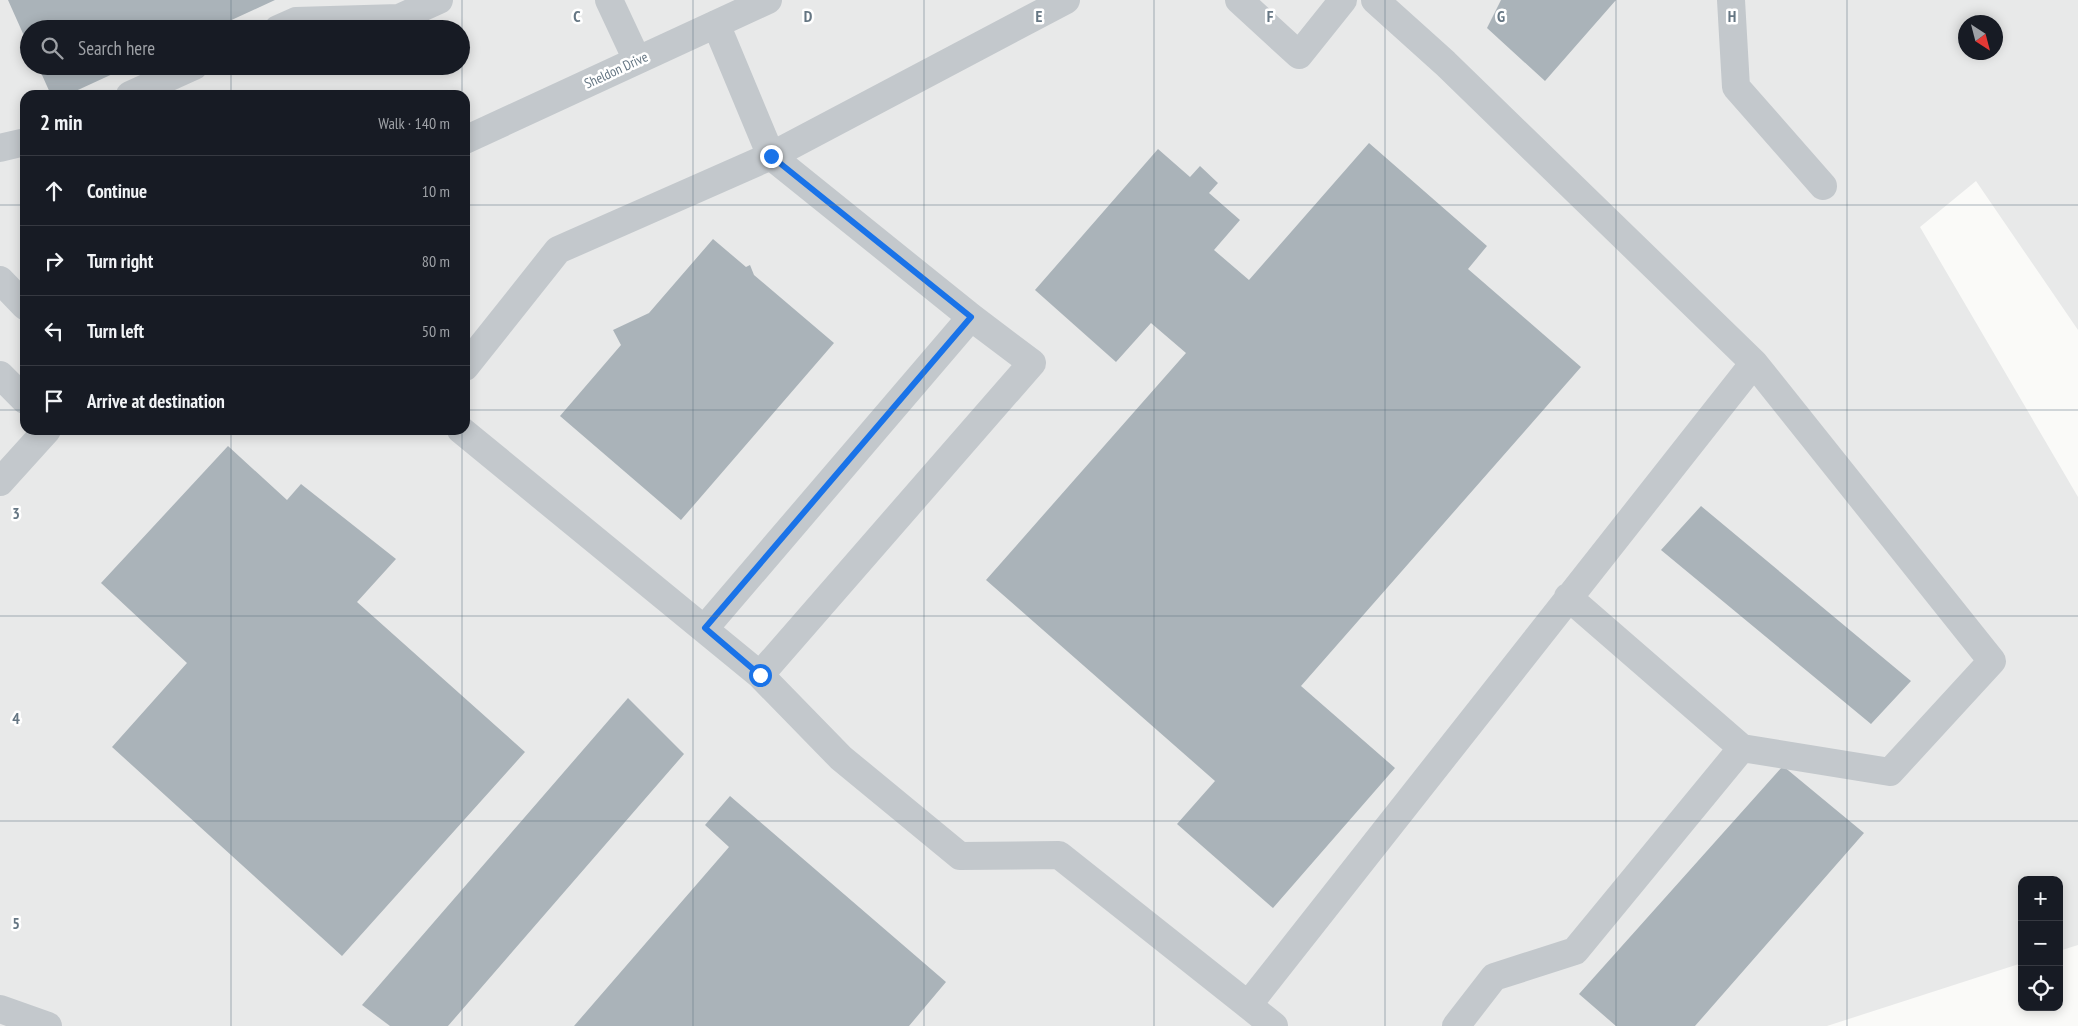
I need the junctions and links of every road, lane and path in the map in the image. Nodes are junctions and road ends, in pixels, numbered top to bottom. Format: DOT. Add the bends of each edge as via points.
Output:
graph roads {
  1 [pos="439,0"];
  2 [pos="609,0"];
  3 [pos="768,0"];
  4 [pos="1066,0"];
  5 [pos="1238,0"];
  6 [pos="1343,0"];
  7 [pos="1375,0"];
  8 [pos="1731,0"];
  9 [pos="330,20"];
  10 [pos="716,24"];
  11 [pos="637,60"];
  12 [pos="174,75"];
  13 [pos="141,90"];
  14 [pos="470,138"];
  15 [pos="20,143"];
  16 [pos="0,148"];
  17 [pos="771,156"];
  18 [pos="1822,186"];
  19 [pos="0,280"];
  20 [pos="20,301"];
  21 [pos="971,317"];
  22 [pos="470,361"];
  23 [pos="1754,363"];
  24 [pos="0,375"];
  25 [pos="20,395"];
  26 [pos="43,435"];
  27 [pos="468,435"];
  28 [pos="0,482"];
  29 [pos="1568,598"];
  30 [pos="705,628"];
  31 [pos="760,675"];
  32 [pos="1742,748"];
  33 [pos="1248,1005"];
  34 [pos="0,1009"];
  35 [pos="48,1026"];
  36 [pos="1274,1026"];
  37 [pos="1456,1026"];
  1 -- 9 [label="street" via="399,18"];
  2 -- 11 [label="street"];
  3 -- 10 [label="street, Sheldon Drive"];
  4 -- 17 [label="street"];
  5 -- 6 [label="street" via="1299,55"];
  7 -- 23 [label="street" via="1445,63"];
  8 -- 18 [label="street" via="1736,87"];
  10 -- 11 [label="street, Sheldon Drive"];
  10 -- 17 [label="street"];
  11 -- 14 [label="street, Sheldon Drive"];
  12 -- 13 [label="street"];
  15 -- 16 [label="street"];
  17 -- 21 [label="street"];
  17 -- 22 [label="street" via="558,250"];
  19 -- 20 [label="street"];
  21 -- 30 [label="street"];
  21 -- 31 [label="street" via="1032,363"];
  23 -- 29 [label="street"];
  23 -- 32 [label="street" via="1992,660 1890,772"];
  24 -- 25 [label="street"];
  26 -- 28 [label="street"];
  27 -- 30 [label="street"];
  29 -- 32 [label="street"];
  29 -- 33 [label="street"];
  30 -- 31 [label="street"];
  31 -- 33 [label="street" via="841,758 960,856 1059,855"];
  32 -- 37 [label="street" via="1575,951 1494,977"];
  33 -- 36 [label="street"];
  34 -- 35 [label="street"];
}
